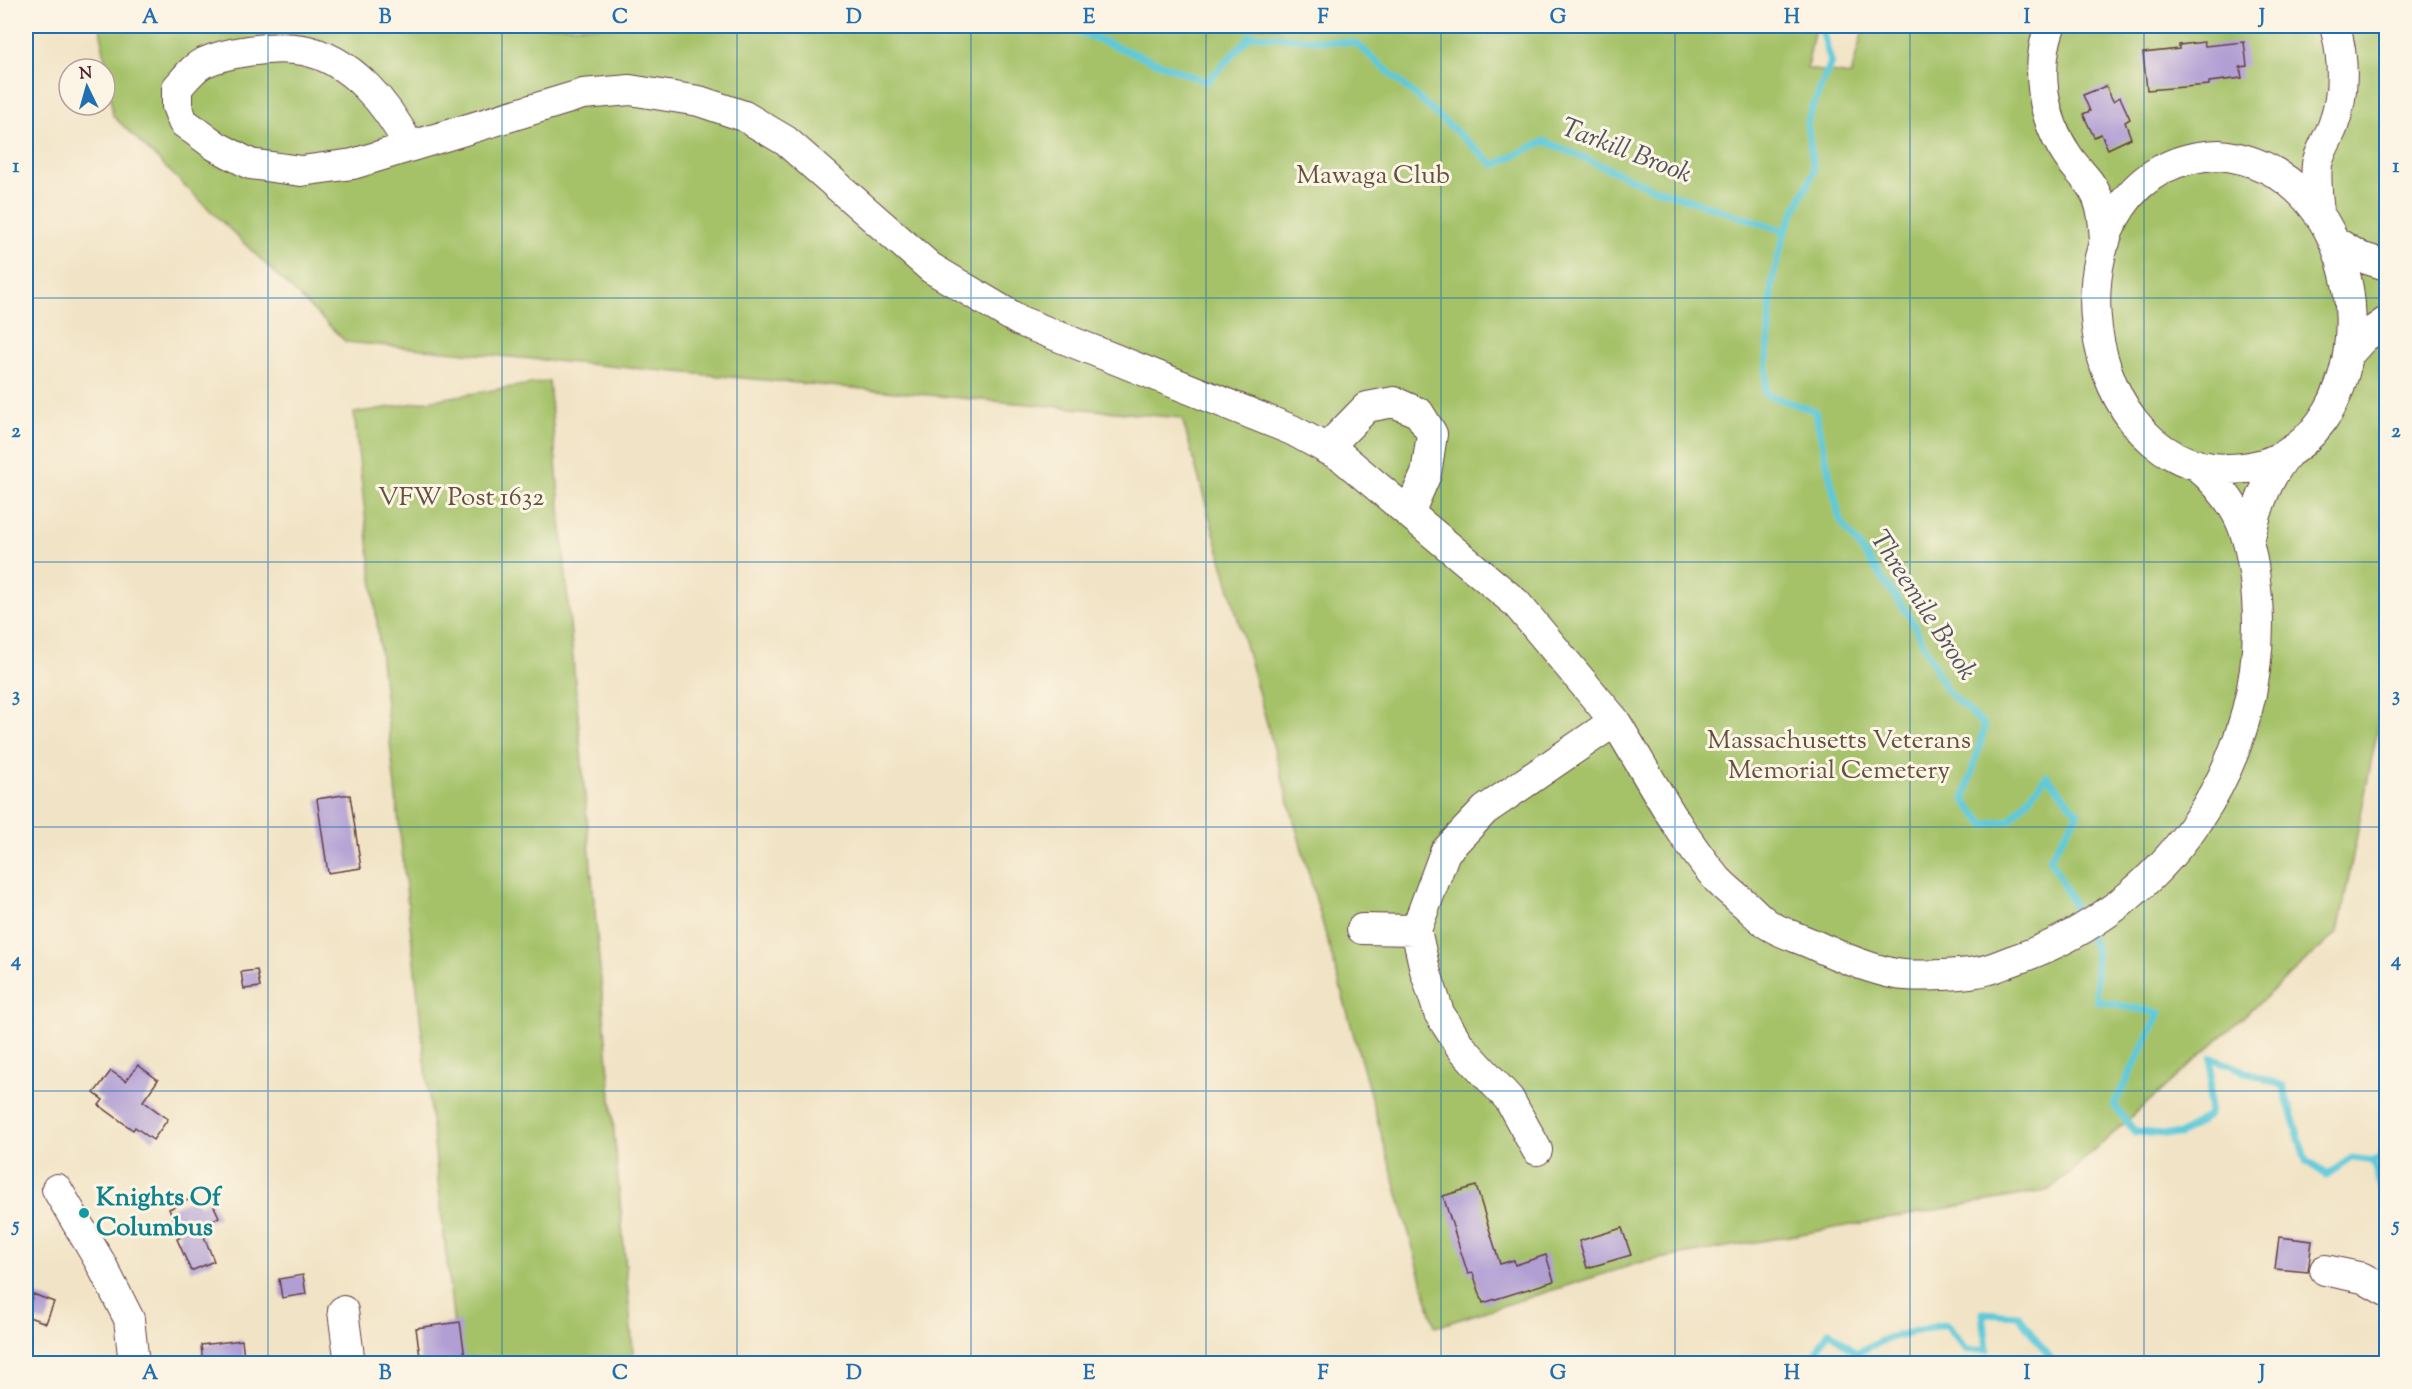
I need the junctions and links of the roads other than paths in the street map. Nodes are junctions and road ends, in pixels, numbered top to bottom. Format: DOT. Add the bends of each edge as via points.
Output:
graph roads {
  1 [pos="2050,26"];
  2 [pos="2335,26"];
  3 [pos="409,146"];
  4 [pos="2319,215"];
  5 [pos="2334,241"];
  6 [pos="2105,242"];
  7 [pos="2386,265"];
  8 [pos="2386,322"];
  9 [pos="2348,355"];
  10 [pos="1326,448"];
  11 [pos="2289,451"];
  12 [pos="2195,464"];
  13 [pos="1409,513"];
  14 [pos="2249,541"];
  15 [pos="1615,721"];
  16 [pos="1362,929"];
  17 [pos="1416,930"];
  18 [pos="1537,1150"];
  19 [pos="57,1189"];
  20 [pos="2325,1270"];
  21 [pos="2386,1291"];
  22 [pos="343,1311"];
  23 [pos="134,1364"];
  24 [pos="350,1364"];
  1 -- 6 [label="street" via="2042,72 2048,116 2067,155 2096,194"];
  2 -- 4 [label="street" via="2342,84 2333,126 2318,162"];
  3 -- 3 [label="street" via="353,164 300,171 249,164 183,122 177,106 177,88 203,63 212,60 268,48 304,50 333,61 361,82 387,108"];
  3 -- 10 [label="street" via="583,94 630,90 699,100 744,117 786,141 932,268 1020,321 1292,430"];
  4 -- 5 [label="street"];
  4 -- 6 [label="street" via="2295,187 2266,167 2232,157 2196,157 2172,164 2142,182 2120,210"];
  5 -- 7 [label="street" via="2360,257"];
  5 -- 9 [label="street" via="2351,297"];
  6 -- 12 [label="street" via="2096,279 2095,317 2109,375 2144,433 2162,449"];
  8 -- 9 [label="street" via="2362,338"];
  9 -- 11 [label="street" via="2324,417"];
  10 -- 13 [label="street"];
  10 -- 13 [label="street" via="1366,407 1394,402 1419,413 1432,434 1426,474"];
  11 -- 12 [label="street" via="2244,468 2219,469"];
  11 -- 14 [label="street" via="2266,484"];
  12 -- 14 [label="street" via="2231,502"];
  13 -- 15 [label="street" via="1516,603"];
  14 -- 15 [label="street" via="2258,619 2254,680 2232,760 2211,798 2180,846 2145,883 2085,928 2049,948 1978,972 1897,975 1836,955 1768,925 1718,880"];
  15 -- 17 [label="street" via="1485,810 1445,852"];
  16 -- 17 [label="street"];
  17 -- 18 [label="street" via="1439,1013 1460,1046 1509,1099"];
  19 -- 23 [label="street" via="129,1319"];
  20 -- 21 [label="street" via="2363,1278"];
  22 -- 24 [label="street"];
}
